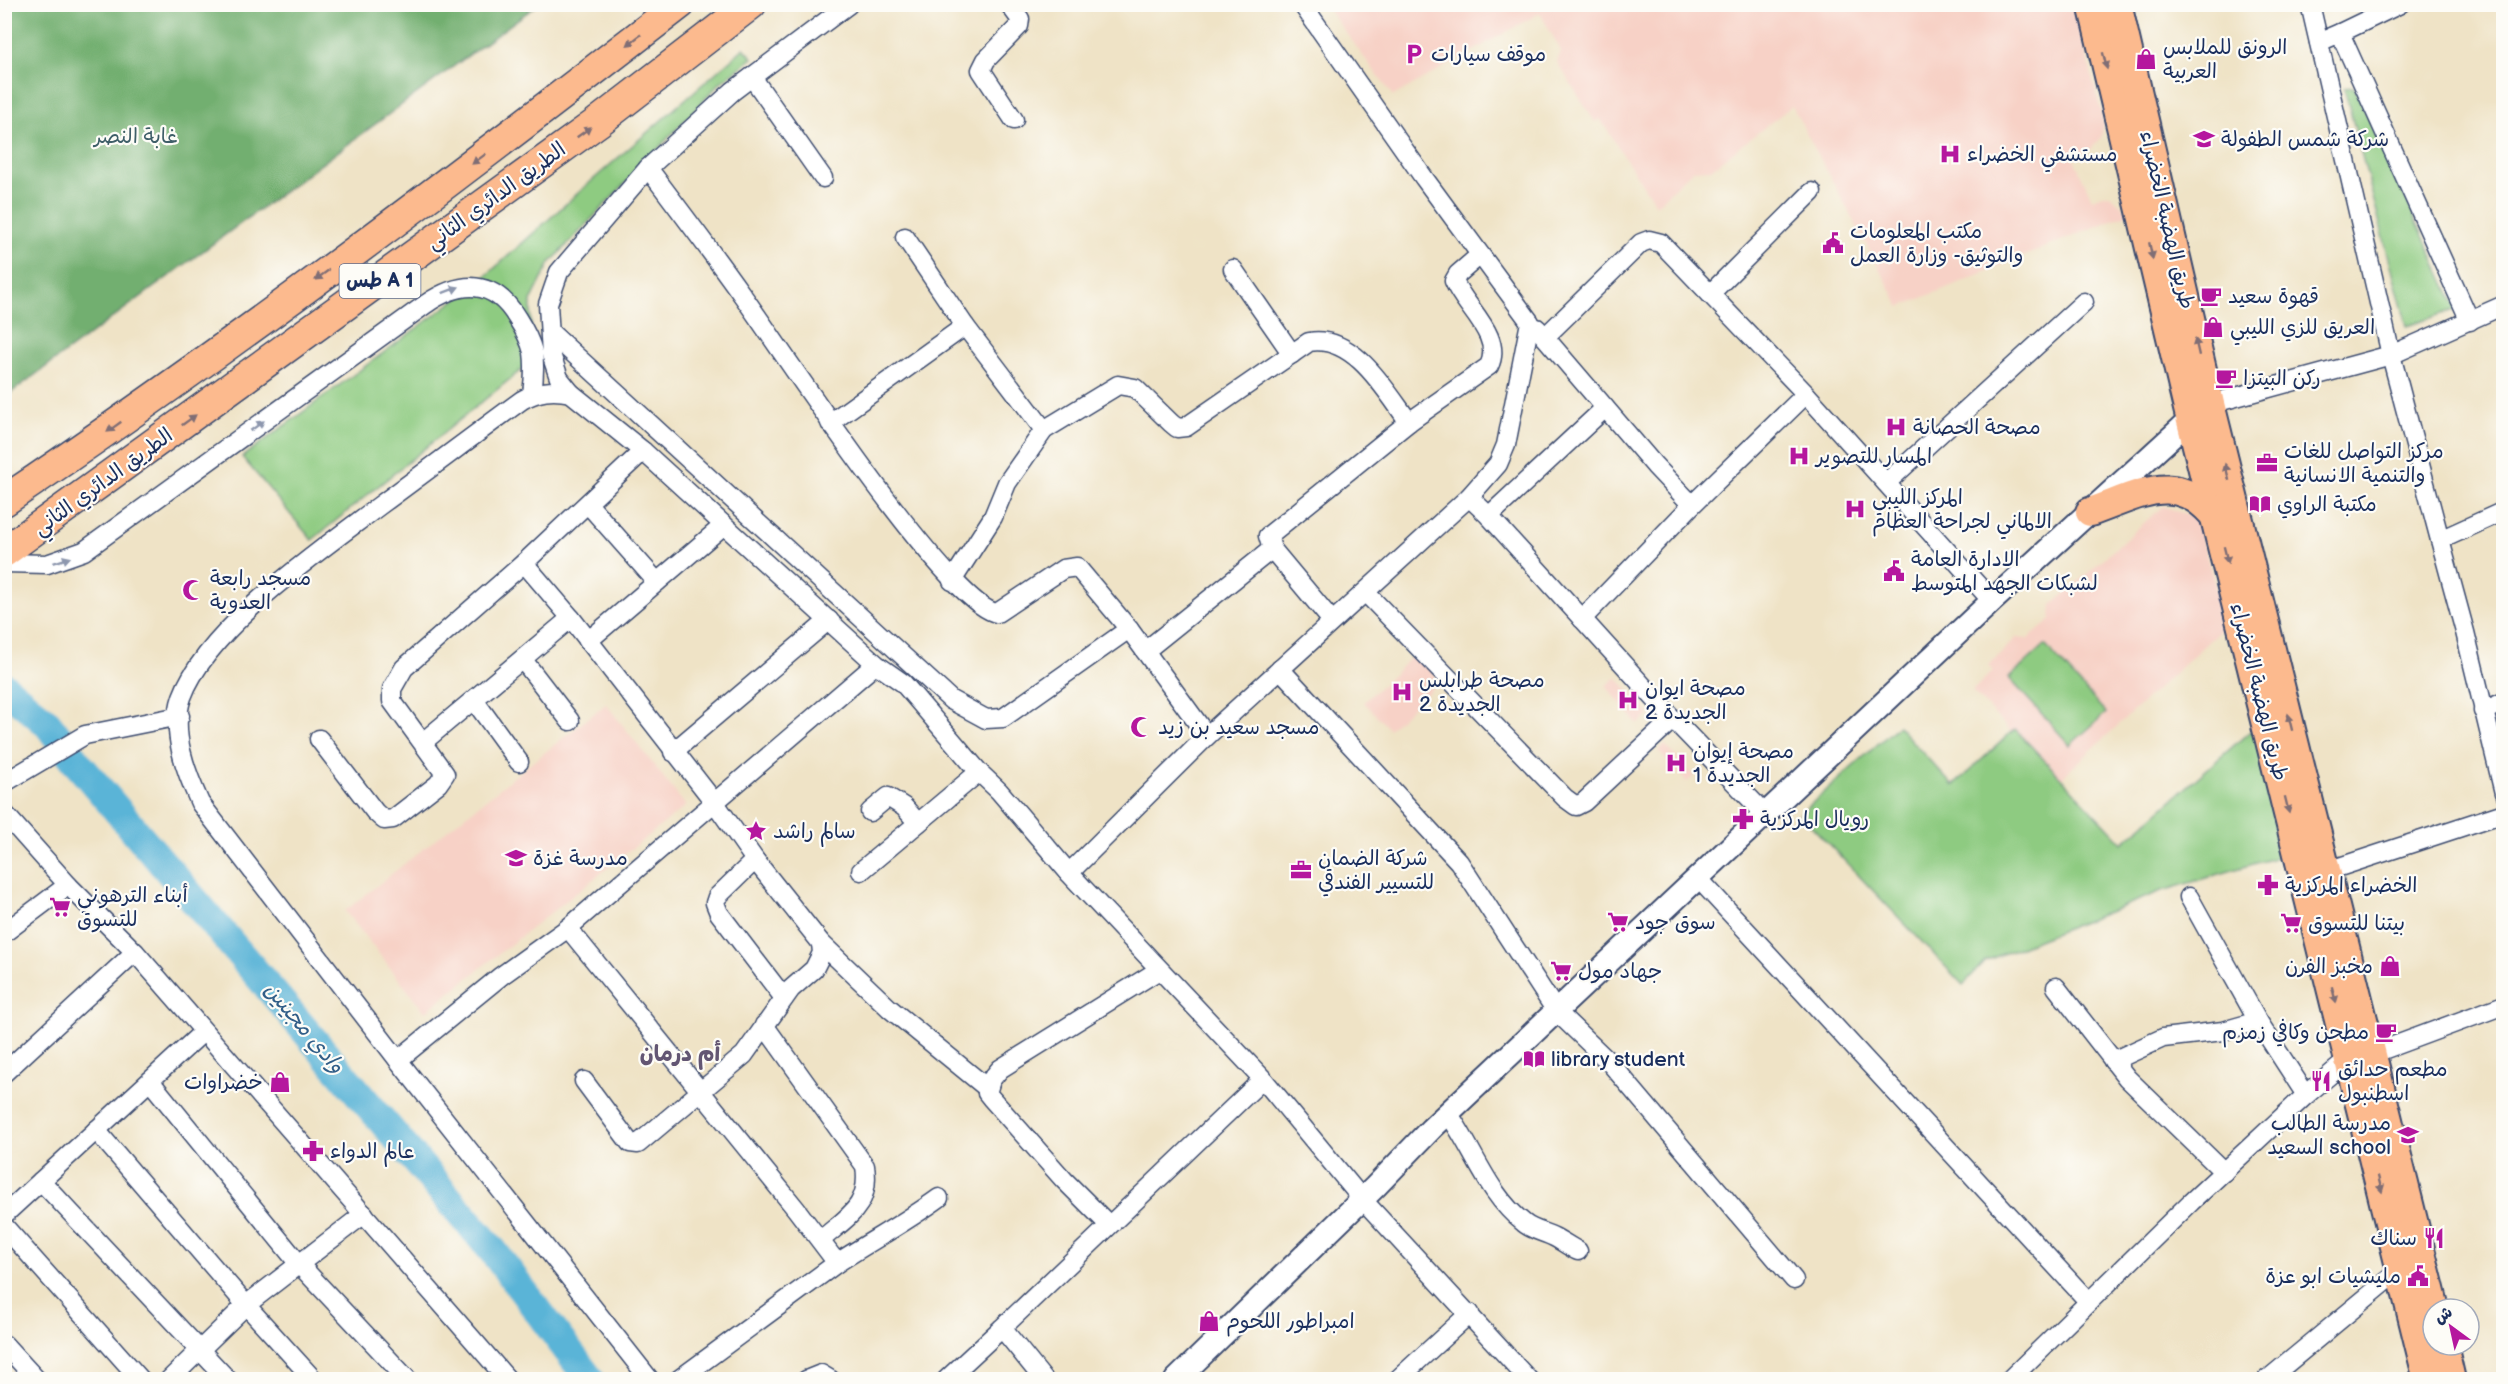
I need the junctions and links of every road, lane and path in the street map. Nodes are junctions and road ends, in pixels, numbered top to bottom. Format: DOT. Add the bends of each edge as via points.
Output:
graph roads {
  1 [pos="680,4"];
  2 [pos="751,4"];
  3 [pos="849,4"];
  4 [pos="1009,4"];
  5 [pos="1302,4"];
  6 [pos="2092,4"];
  7 [pos="2117,4"];
  8 [pos="2310,4"];
  9 [pos="2400,4"];
  10 [pos="2340,33"];
  11 [pos="2319,42"];
  12 [pos="752,77"];
  13 [pos="1014,120"];
  14 [pos="648,168"];
  15 [pos="823,178"];
  16 [pos="1812,192"];
  17 [pos="905,237"];
  18 [pos="1480,255"];
  19 [pos="1233,269"];
  20 [pos="1710,294"];
  21 [pos="2084,302"];
  22 [pos="2504,305"];
  23 [pos="2470,321"];
  24 [pos="1530,322"];
  25 [pos="965,326"];
  26 [pos="551,333"];
  27 [pos="1545,337"];
  28 [pos="1292,354"];
  29 [pos="2391,355"];
  30 [pos="571,393"];
  31 [pos="532,394"];
  32 [pos="1806,394"];
  33 [pos="1605,408"];
  34 [pos="2200,410"];
  35 [pos="1409,422"];
  36 [pos="830,423"];
  37 [pos="1044,429"];
  38 [pos="643,451"];
  39 [pos="1886,483"];
  40 [pos="1469,497"];
  41 [pos="4,501"];
  42 [pos="588,504"];
  43 [pos="1692,505"];
  44 [pos="2504,511"];
  45 [pos="2090,512"];
  46 [pos="1489,516"];
  47 [pos="2217,519"];
  48 [pos="724,525"];
  49 [pos="2440,540"];
  50 [pos="1272,549"];
  51 [pos="4,552"];
  52 [pos="4,563"];
  53 [pos="524,563"];
  54 [pos="952,580"];
  55 [pos="657,582"];
  56 [pos="1366,593"];
  57 [pos="1992,601"];
  58 [pos="571,618"];
  59 [pos="1582,619"];
  60 [pos="829,620"];
  61 [pos="1332,621"];
  62 [pos="1129,629"];
  63 [pos="588,641"];
  64 [pos="1144,651"];
  65 [pos="523,660"];
  66 [pos="876,664"];
  67 [pos="1280,669"];
  68 [pos="474,700"];
  69 [pos="2504,702"];
  70 [pos="2484,711"];
  71 [pos="180,716"];
  72 [pos="1673,719"];
  73 [pos="570,721"];
  74 [pos="1207,736"];
  75 [pos="320,739"];
  76 [pos="423,742"];
  77 [pos="673,752"];
  78 [pos="519,762"];
  79 [pos="979,772"];
  80 [pos="4,783"];
  81 [pos="2504,793"];
  82 [pos="715,803"];
  83 [pos="870,812"];
  84 [pos="4,813"];
  85 [pos="2504,813"];
  86 [pos="1766,815"];
  87 [pos="918,823"];
  88 [pos="755,860"];
  89 [pos="861,871"];
  90 [pos="2327,871"];
  91 [pos="1069,873"];
  92 [pos="1698,878"];
  93 [pos="68,885"];
  94 [pos="2189,897"];
  95 [pos="568,928"];
  96 [pos="4,933"];
  97 [pos="821,943"];
  98 [pos="135,952"];
  99 [pos="1159,970"];
  100 [pos="2056,987"];
  101 [pos="784,998"];
  102 [pos="2504,1005"];
  103 [pos="1556,1011"];
  104 [pos="2258,1021"];
  105 [pos="764,1025"];
  106 [pos="203,1032"];
  107 [pos="2361,1056"];
  108 [pos="398,1060"];
  109 [pos="2113,1061"];
  110 [pos="4,1073"];
  111 [pos="1263,1079"];
  112 [pos="150,1081"];
  113 [pos="584,1081"];
  114 [pos="987,1088"];
  115 [pos="702,1092"];
  116 [pos="2306,1095"];
  117 [pos="1448,1113"];
  118 [pos="96,1130"];
  119 [pos="2224,1172"];
  120 [pos="41,1181"];
  121 [pos="939,1198"];
  122 [pos="1362,1199"];
  123 [pos="364,1214"];
  124 [pos="4,1215"];
  125 [pos="4,1226"];
  126 [pos="1109,1226"];
  127 [pos="821,1240"];
  128 [pos="1578,1251"];
  129 [pos="837,1263"];
  130 [pos="299,1264"];
  131 [pos="2401,1269"];
  132 [pos="1794,1280"];
  133 [pos="2431,1297"];
  134 [pos="2088,1301"];
  135 [pos="246,1305"];
  136 [pos="1470,1313"];
  137 [pos="1002,1328"];
  138 [pos="4,1344"];
  139 [pos="201,1350"];
  140 [pos="2439,1366"];
  141 [pos="501,1377"];
  142 [pos="37,1380"];
  143 [pos="141,1380"];
  144 [pos="169,1380"];
  145 [pos="228,1380"];
  146 [pos="314,1380"];
  147 [pos="408,1380"];
  148 [pos="650,1380"];
  149 [pos="678,1380"];
  150 [pos="806,1380"];
  151 [pos="831,1380"];
  152 [pos="946,1380"];
  153 [pos="1044,1380"];
  154 [pos="1176,1380"];
  155 [pos="1396,1380"];
  156 [pos="1530,1380"];
  157 [pos="2009,1380"];
  158 [pos="2267,1380"];
  1 -- 41 [label="highway, الطريق الدائري الثاني / طس A 1, one-way" via="410,211 91,443"];
  51 -- 2 [label="highway, الطريق الدائري الثاني / طس A 1, one-way" via="579,136"];
  3 -- 12 [label="street"];
  4 -- 13 [label="street" via="1020,19 1019,26 981,70"];
  5 -- 18 [label="street"];
  6 -- 34 [label="main road, طريق الهضبة الخضراء, one-way"];
  34 -- 7 [label="main road, طريق الهضبة الخضراء, one-way"];
  8 -- 11 [label="street"];
  9 -- 10 [label="street"];
  10 -- 11 [label="street"];
  10 -- 23 [label="street"];
  11 -- 29 [label="street"];
  12 -- 14 [label="street"];
  12 -- 15 [label="street"];
  14 -- 26 [label="street" via="559,272 548,304"];
  14 -- 36 [label="street" via="741,293"];
  16 -- 20 [label="street"];
  17 -- 25 [label="street"];
  18 -- 24 [label="street"];
  18 -- 35 [label="street" via="1454,281 1490,340 1492,361"];
  19 -- 28 [label="street"];
  20 -- 27 [label="street" via="1666,247 1649,240 1641,243"];
  20 -- 32 [label="street"];
  21 -- 39 [label="street"];
  22 -- 23 [label="street"];
  23 -- 29 [label="street"];
  24 -- 27 [label="street"];
  24 -- 40 [label="street" via="1506,445 1498,464"];
  25 -- 36 [label="street"];
  25 -- 37 [label="street"];
  26 -- 30 [label="street" via="554,366"];
  26 -- 62 [label="street" via="951,700 986,719 1003,718"];
  27 -- 33 [label="street"];
  28 -- 35 [label="street" via="1309,342 1330,341 1338,345 1385,388"];
  28 -- 37 [label="street" via="1186,428 1177,428 1135,388 1118,385"];
  29 -- 34 [label="street"];
  29 -- 49 [label="street"];
  30 -- 31 [label="street"];
  30 -- 38 [label="street"];
  52 -- 31 [label="street, one-way" via="47,564 84,551 422,298 470,286 489,290 505,301 522,325 532,350"];
  31 -- 71 [label="street" via="290,573 241,618 202,662 182,698"];
  32 -- 39 [label="street"];
  32 -- 43 [label="street"];
  33 -- 43 [label="street"];
  33 -- 46 [label="street"];
  34 -- 45 [label="street"];
  34 -- 47 [label="main road, طريق الهضبة الخضراء"];
  90 -- 34 [label="main road, طريق الهضبة الخضراء, one-way"];
  35 -- 50 [label="street" via="1271,531 1268,536"];
  36 -- 54 [label="street"];
  37 -- 54 [label="street" via="1007,483 993,517"];
  38 -- 42 [label="street"];
  38 -- 48 [label="street"];
  39 -- 57 [label="street"];
  40 -- 46 [label="street"];
  40 -- 56 [label="street"];
  42 -- 53 [label="street"];
  42 -- 55 [label="street"];
  43 -- 59 [label="street"];
  44 -- 49 [label="street"];
  45 -- 47 [label="main road" via="2163,488 2179,489 2200,500"];
  45 -- 57 [label="street"];
  46 -- 59 [label="street"];
  47 -- 107 [label="main road, طريق الهضبة الخضراء, one-way"];
  48 -- 55 [label="street"];
  48 -- 60 [label="street"];
  49 -- 70 [label="street"];
  50 -- 61 [label="street"];
  50 -- 64 [label="street"];
  53 -- 58 [label="street"];
  53 -- 76 [label="street" via="404,668 392,689 392,701"];
  54 -- 62 [label="street" via="986,609 997,613 1064,569 1077,567"];
  55 -- 63 [label="street"];
  56 -- 61 [label="street"];
  56 -- 72 [label="street" via="1576,806"];
  57 -- 86 [label="street"];
  58 -- 63 [label="street"];
  58 -- 65 [label="street"];
  59 -- 72 [label="street"];
  60 -- 66 [label="street"];
  60 -- 77 [label="street"];
  61 -- 67 [label="street"];
  62 -- 64 [label="street"];
  63 -- 77 [label="street"];
  64 -- 74 [label="street"];
  65 -- 68 [label="street"];
  65 -- 73 [label="street"];
  66 -- 79 [label="street" via="903,683"];
  66 -- 82 [label="street"];
  67 -- 74 [label="street"];
  67 -- 103 [label="street" via="1459,862"];
  68 -- 76 [label="street"];
  68 -- 78 [label="street"];
  69 -- 70 [label="street"];
  70 -- 81 [label="street"];
  71 -- 80 [label="street" via="85,735"];
  71 -- 108 [label="street" via="184,768 200,802"];
  72 -- 86 [label="street"];
  74 -- 91 [label="street"];
  75 -- 76 [label="street" via="375,812 388,821 443,780 445,774"];
  77 -- 82 [label="street"];
  79 -- 87 [label="street"];
  79 -- 91 [label="street"];
  82 -- 88 [label="street"];
  82 -- 95 [label="street"];
  83 -- 87 [label="street" via="888,797"];
  84 -- 93 [label="street"];
  85 -- 90 [label="street"];
  86 -- 92 [label="street"];
  87 -- 89 [label="street"];
  88 -- 97 [label="street"];
  88 -- 101 [label="street" via="715,903"];
  90 -- 107 [label="main road, طريق الهضبة الخضراء"];
  91 -- 99 [label="street"];
  92 -- 103 [label="street"];
  92 -- 134 [label="street"];
  93 -- 96 [label="street"];
  93 -- 98 [label="street"];
  94 -- 104 [label="street"];
  95 -- 108 [label="street" via="501,976"];
  95 -- 115 [label="street"];
  97 -- 101 [label="street" via="822,953 814,969"];
  97 -- 114 [label="street" via="889,1008"];
  98 -- 106 [label="street"];
  98 -- 110 [label="street"];
  99 -- 111 [label="street"];
  99 -- 114 [label="street" via="1000,1069"];
  100 -- 109 [label="street"];
  101 -- 105 [label="street"];
  102 -- 107 [label="street"];
  103 -- 117 [label="street"];
  103 -- 132 [label="street" via="1611,1064"];
  104 -- 109 [label="street" via="2223,1031 2163,1038"];
  104 -- 116 [label="street"];
  105 -- 115 [label="street" via="744,1055"];
  105 -- 127 [label="street" via="865,1166 863,1202"];
  106 -- 112 [label="street"];
  106 -- 123 [label="street"];
  107 -- 116 [label="street"];
  107 -- 131 [label="main road, طريق الهضبة الخضراء, one-way"];
  107 -- 133 [label="main road, طريق الهضبة الخضراء"];
  108 -- 148 [label="street"];
  109 -- 119 [label="street"];
  111 -- 122 [label="street"];
  111 -- 126 [label="street"];
  112 -- 118 [label="street"];
  112 -- 130 [label="street"];
  113 -- 115 [label="street" via="630,1143 638,1144"];
  114 -- 126 [label="street" via="987,1093 1035,1148"];
  115 -- 127 [label="street"];
  116 -- 119 [label="street"];
  117 -- 122 [label="street"];
  117 -- 128 [label="street" via="1468,1142 1494,1194 1508,1210 1527,1226"];
  118 -- 120 [label="street"];
  118 -- 135 [label="street"];
  119 -- 134 [label="street"];
  120 -- 124 [label="street"];
  120 -- 139 [label="street"];
  121 -- 129 [label="street"];
  122 -- 136 [label="street"];
  122 -- 154 [label="street"];
  123 -- 130 [label="street"];
  123 -- 141 [label="street"];
  125 -- 143 [label="street"];
  126 -- 137 [label="street"];
  127 -- 129 [label="street"];
  129 -- 149 [label="street"];
  130 -- 135 [label="street"];
  130 -- 147 [label="street"];
  131 -- 140 [label="main road, طريق الهضبة الخضراء"];
  131 -- 158 [label="street"];
  134 -- 157 [label="street"];
  135 -- 139 [label="street"];
  135 -- 146 [label="street"];
  136 -- 155 [label="street"];
  136 -- 156 [label="street"];
  137 -- 152 [label="street"];
  137 -- 153 [label="street"];
  138 -- 142 [label="street"];
  139 -- 144 [label="street"];
  139 -- 145 [label="street"];
  150 -- 151 [label="street" via="821,1374"];
}
